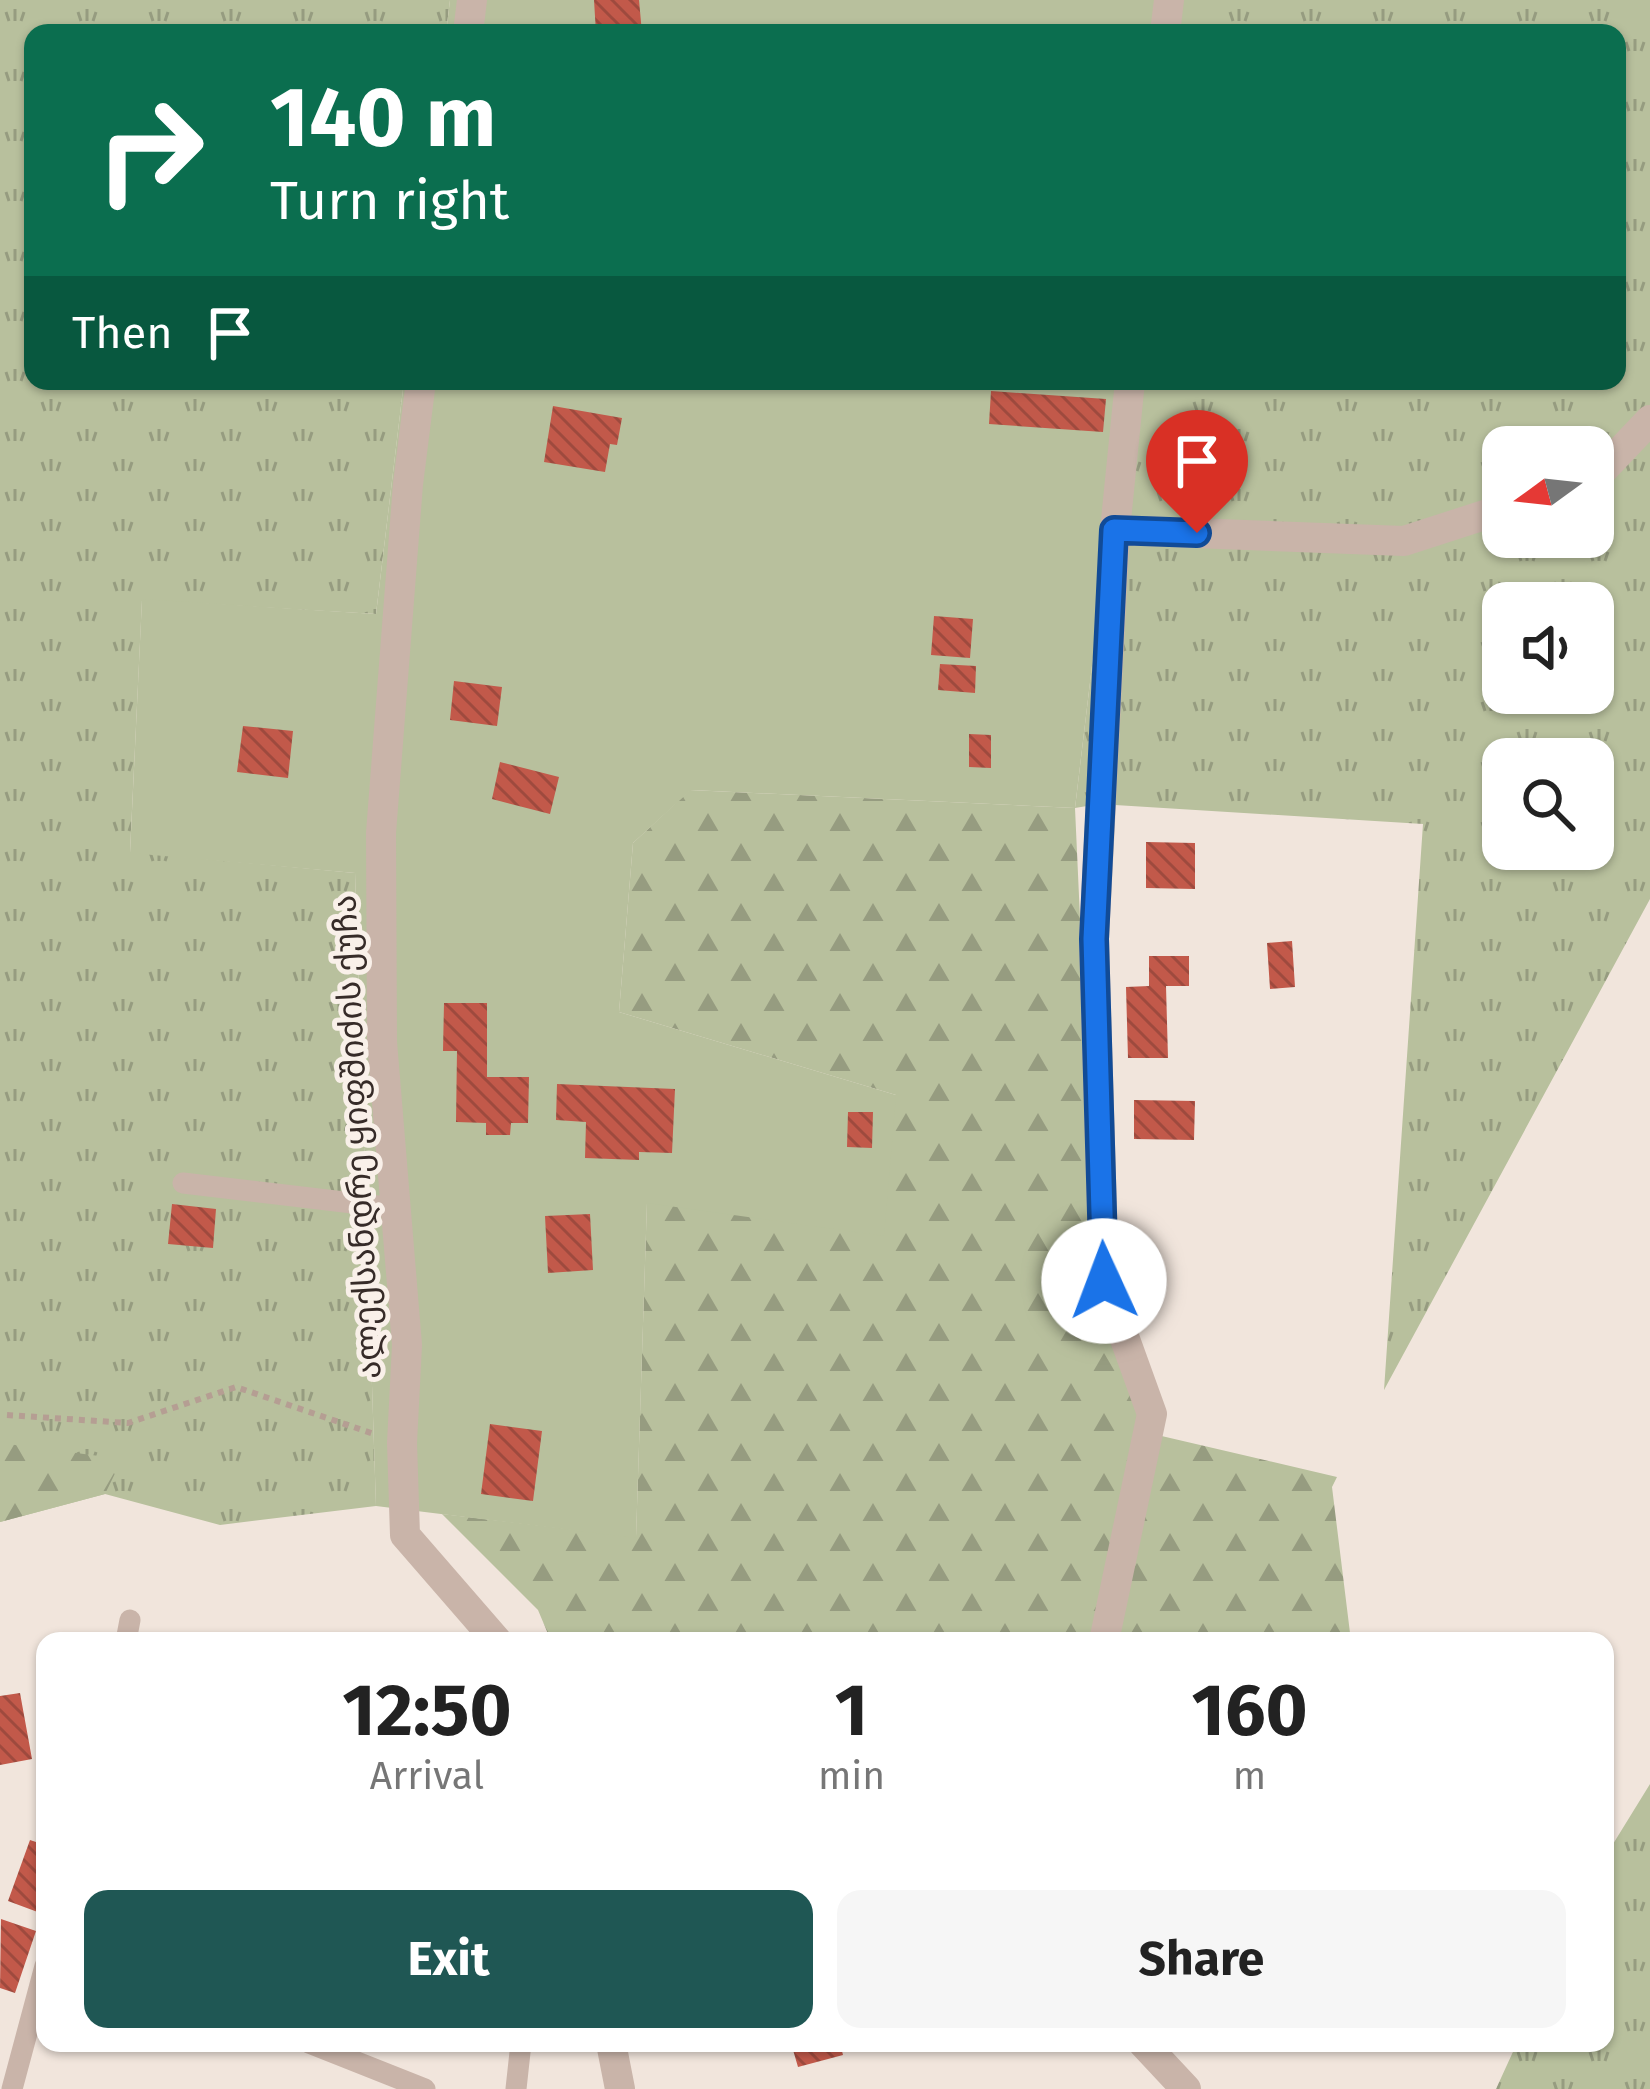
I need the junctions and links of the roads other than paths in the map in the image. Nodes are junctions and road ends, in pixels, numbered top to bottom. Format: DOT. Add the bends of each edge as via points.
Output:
graph roads {
  1 [pos="421,390"];
  2 [pos="1129,390"];
  3 [pos="1650,420"];
  4 [pos="1614,458"];
  5 [pos="1482,516"];
  6 [pos="1114,530"];
  7 [pos="183,1183"];
  8 [pos="395,1208"];
  9 [pos="489,1632"];
  10 [pos="1106,1632"];
  11 [pos="36,2000"];
  12 [pos="332,2052"];
  13 [pos="520,2052"];
  14 [pos="613,2052"];
  15 [pos="1151,2052"];
  16 [pos="12,2089"];
  17 [pos="425,2089"];
  18 [pos="516,2089"];
  19 [pos="620,2089"];
  20 [pos="1186,2089"];
  1 -- 8 [label="street, ალექსანდრე ყიფშიძის ქუჩა" via="381,833 382,1042"];
  2 -- 6 [label="street"];
  3 -- 4 [label="street"];
  5 -- 6 [label="street" via="1404,541"];
  6 -- 10 [label="street" via="1094,939 1104,1281 1152,1414"];
  7 -- 8 [label="lane"];
  8 -- 9 [label="street, ალექსანდრე ყიფშიძის ქუჩა" via="407,1346 405,1535"];
  11 -- 16 [label="lane"];
  12 -- 17 [label="lane"];
  13 -- 18 [label="lane"];
  14 -- 19 [label="street"];
  15 -- 20 [label="street"];
}
